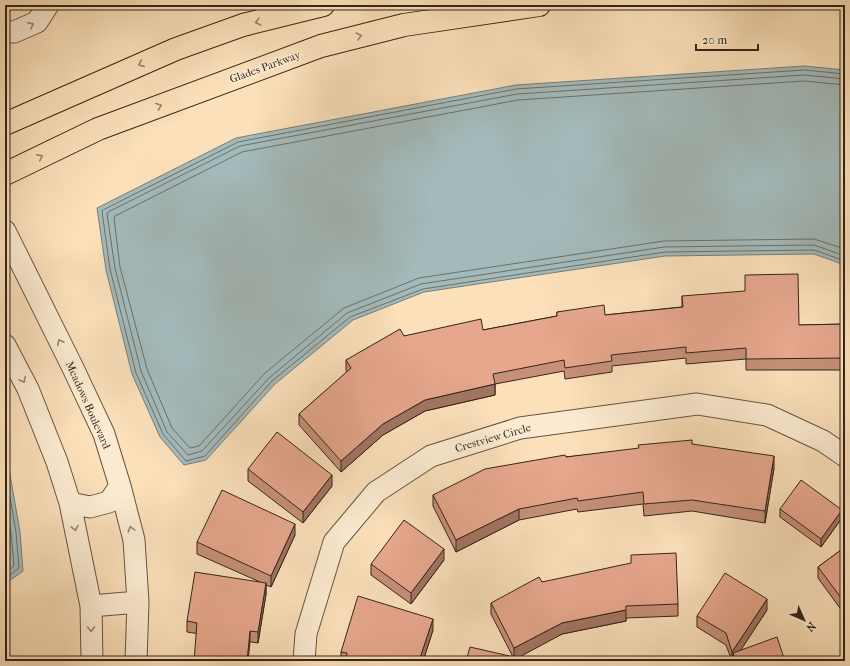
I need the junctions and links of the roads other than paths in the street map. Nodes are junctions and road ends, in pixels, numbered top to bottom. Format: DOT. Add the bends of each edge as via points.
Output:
graph roads {
  1 [pos="48,5"];
  2 [pos="323,5"];
  3 [pos="528,6"];
  4 [pos="5,32"];
  5 [pos="5,124"];
  6 [pos="5,174"];
  7 [pos="5,231"];
  8 [pos="5,345"];
  9 [pos="845,456"];
  10 [pos="120,486"];
  11 [pos="70,503"];
  12 [pos="138,602"];
  13 [pos="91,606"];
  14 [pos="92,661"];
  15 [pos="136,661"];
  16 [pos="304,661"];
  4 -- 1 [label="street, one-way" via="14,32 37,22"];
  2 -- 5 [label="main road, one-way" via="243,26 176,49"];
  6 -- 3 [label="main road, Glades Parkway, one-way" via="98,129 321,46 404,25"];
  10 -- 7 [label="street, Meadows Boulevard, one-way" via="100,428 73,368"];
  8 -- 11 [label="street, one-way" via="34,403"];
  9 -- 16 [label="street, Crestview Circle" via="823,441 767,415 696,404 520,428 431,456 376,492 334,542 306,634"];
  10 -- 11 [label="street" via="109,502 90,507"];
  12 -- 10 [label="street, Meadows Boulevard, one-way" via="134,540"];
  11 -- 13 [label="street, one-way"];
  12 -- 13 [label="street"];
  12 -- 15 [label="street, Meadows Boulevard"];
  13 -- 14 [label="street, one-way"];
}
